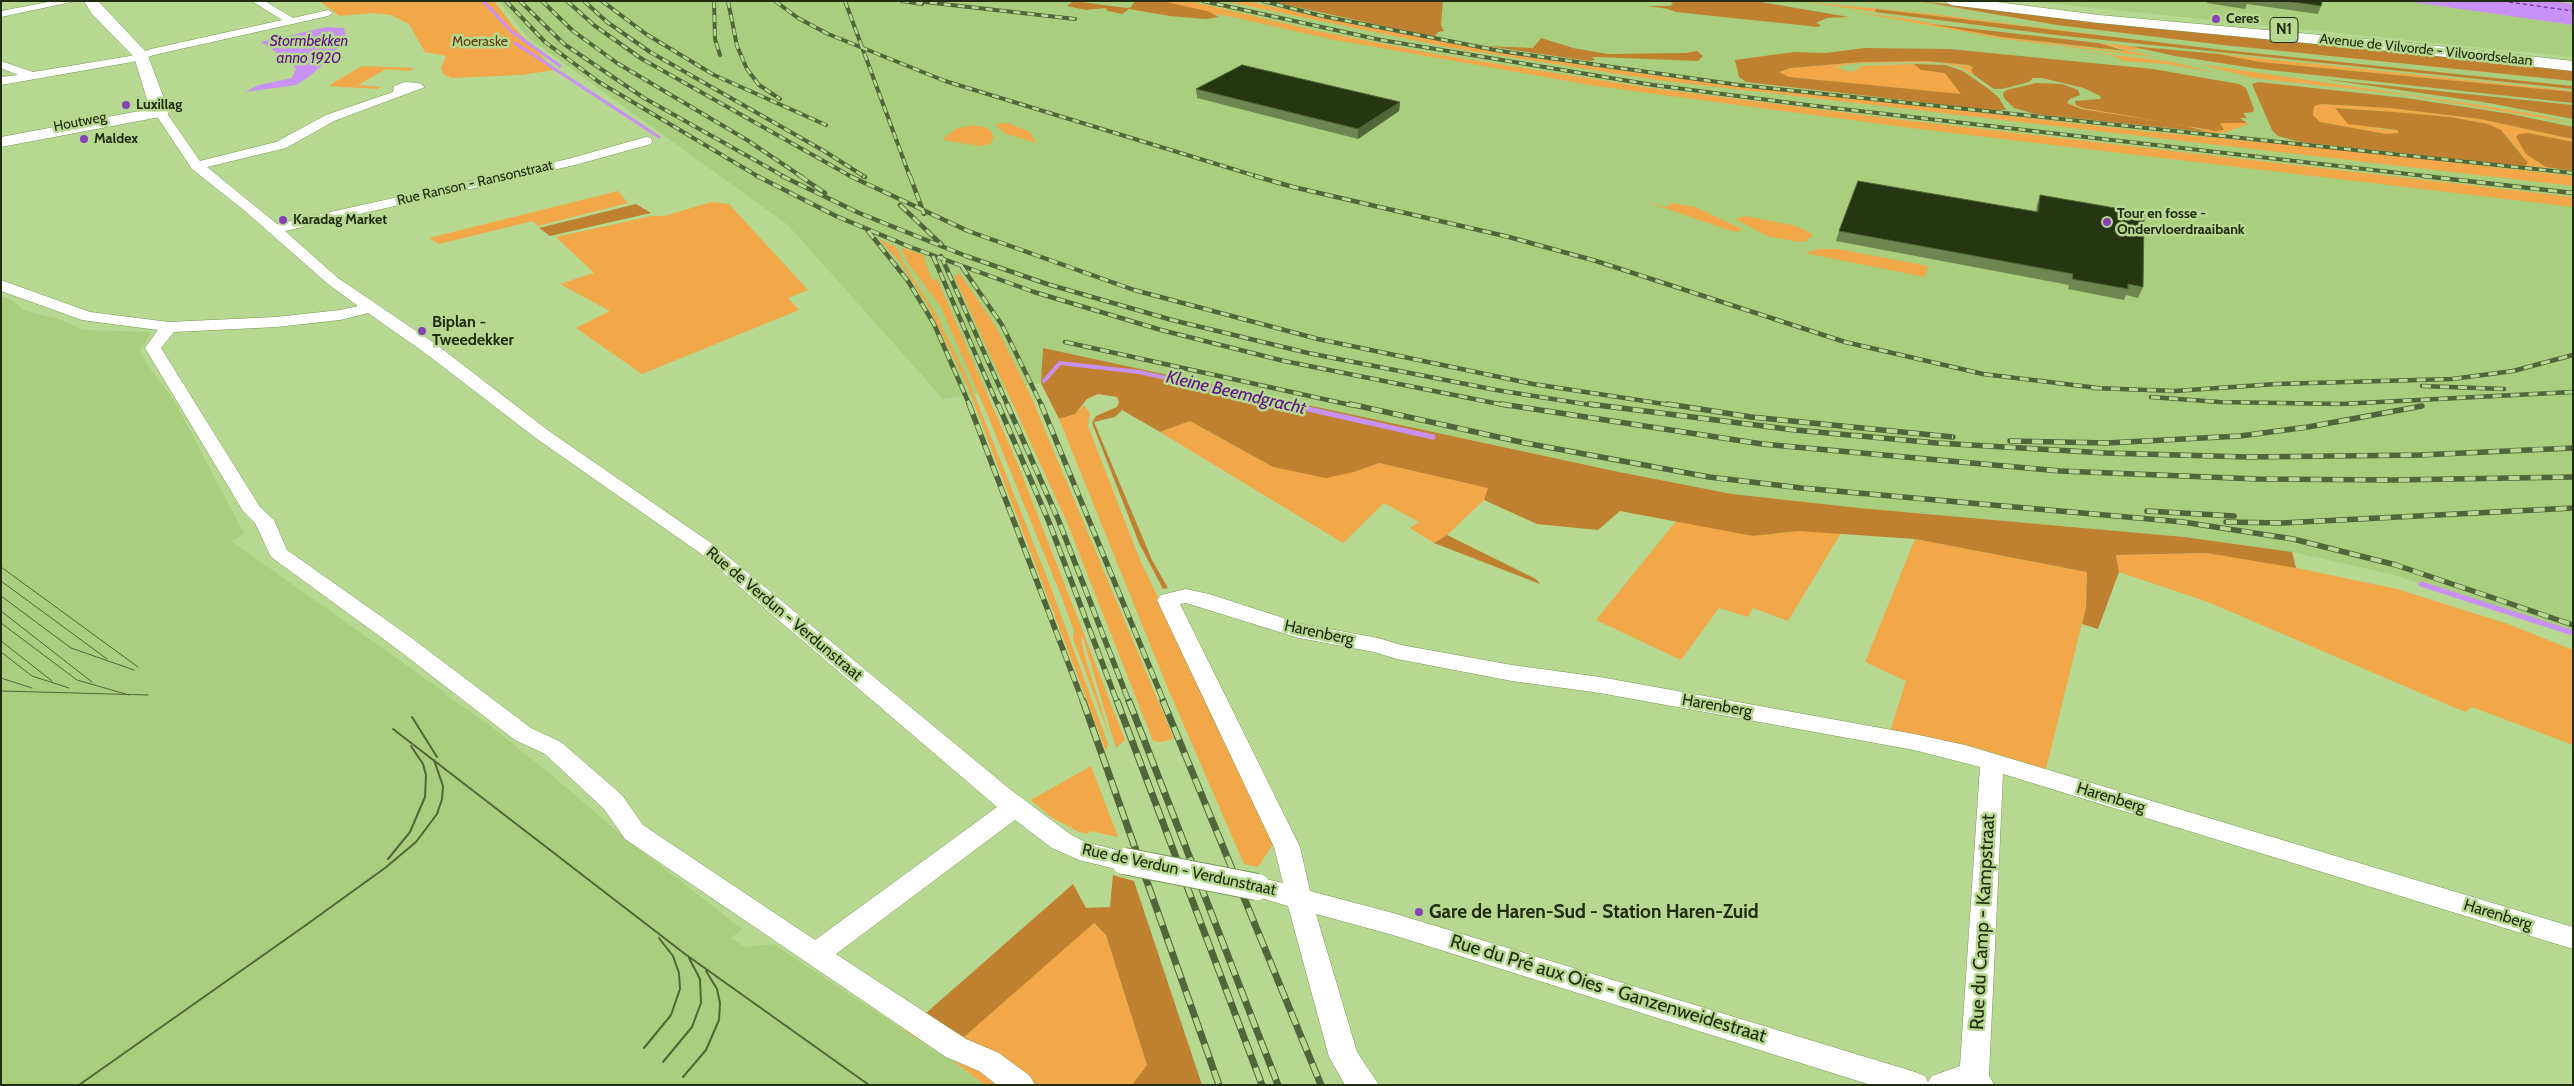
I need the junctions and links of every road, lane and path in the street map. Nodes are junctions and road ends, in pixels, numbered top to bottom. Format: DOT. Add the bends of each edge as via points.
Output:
graph roads {
  1 [pos="71,1"];
  2 [pos="256,1"];
  3 [pos="1951,1"];
  4 [pos="1995,1"];
  5 [pos="98,5"];
  6 [pos="328,13"];
  7 [pos="1,14"];
  8 [pos="291,21"];
  9 [pos="141,56"];
  10 [pos="2573,60"];
  11 [pos="1,64"];
  12 [pos="2573,66"];
  13 [pos="32,76"];
  14 [pos="1,81"];
  15 [pos="399,92"];
  16 [pos="159,109"];
  17 [pos="1,136"];
  18 [pos="646,141"];
  19 [pos="1,142"];
  20 [pos="197,166"];
  21 [pos="273,228"];
  22 [pos="1,285"];
  23 [pos="371,306"];
  24 [pos="169,327"];
  25 [pos="1992,762"];
  26 [pos="1016,806"];
  27 [pos="1299,897"];
  28 [pos="2573,938"];
  29 [pos="814,955"];
  30 [pos="1977,1084"];
  31 [pos="1020,1085"];
  32 [pos="1364,1085"];
  33 [pos="1916,1085"];
  34 [pos="1942,1085"];
  1 -- 7 [label="street"];
  2 -- 8 [label="street"];
  3 -- 12 [label="main road, Avenue de Vilvorde - Vilvoordselaan / N1"];
  4 -- 10 [label="main road, Avenue de Vilvorde - Vilvoordselaan / N1"];
  5 -- 9 [label="main road"];
  6 -- 8 [label="street"];
  8 -- 9 [label="street"];
  9 -- 13 [label="street"];
  9 -- 16 [label="main road"];
  11 -- 13 [label="street"];
  13 -- 14 [label="street"];
  15 -- 20 [label="street" via="330,118 281,145"];
  16 -- 17 [label="main road, Houtweg"];
  16 -- 19 [label="main road, Houtweg"];
  16 -- 20 [label="street, Rue de Verdun - Verdunstraat"];
  18 -- 21 [label="street, Rue Ranson - Ransonstraat" via="570,162"];
  20 -- 21 [label="street, Rue de Verdun - Verdunstraat"];
  21 -- 23 [label="street, Rue de Verdun - Verdunstraat" via="333,281"];
  22 -- 24 [label="street" via="88,317"];
  23 -- 24 [label="street" via="340,315 303,319"];
  23 -- 26 [label="street, Rue de Verdun - Verdunstraat" via="543,435 707,549"];
  24 -- 29 [label="street" via="153,348 253,511 264,520 278,553 523,734 553,748 613,802 634,832"];
  25 -- 27 [label="street, Harenberg" via="1904,740 1397,652 1378,645 1299,631 1202,599 1186,596 1168,600 1287,847"];
  25 -- 28 [label="street, Harenberg"];
  25 -- 30 [label="street, Rue du Camp - Kampstraat"];
  26 -- 27 [label="street, Rue de Verdun - Verdunstraat, bridge" via="1061,841 1079,850"];
  26 -- 29 [label="street"];
  27 -- 32 [label="street, Rue de Verdun - Verdunstraat" via="1344,1057"];
  27 -- 33 [label="street, Rue du Pré aux Oies - Ganzenweidestraat"];
  29 -- 31 [label="street"];
  30 -- 34 [label="street" via="1952,1080"];
}
